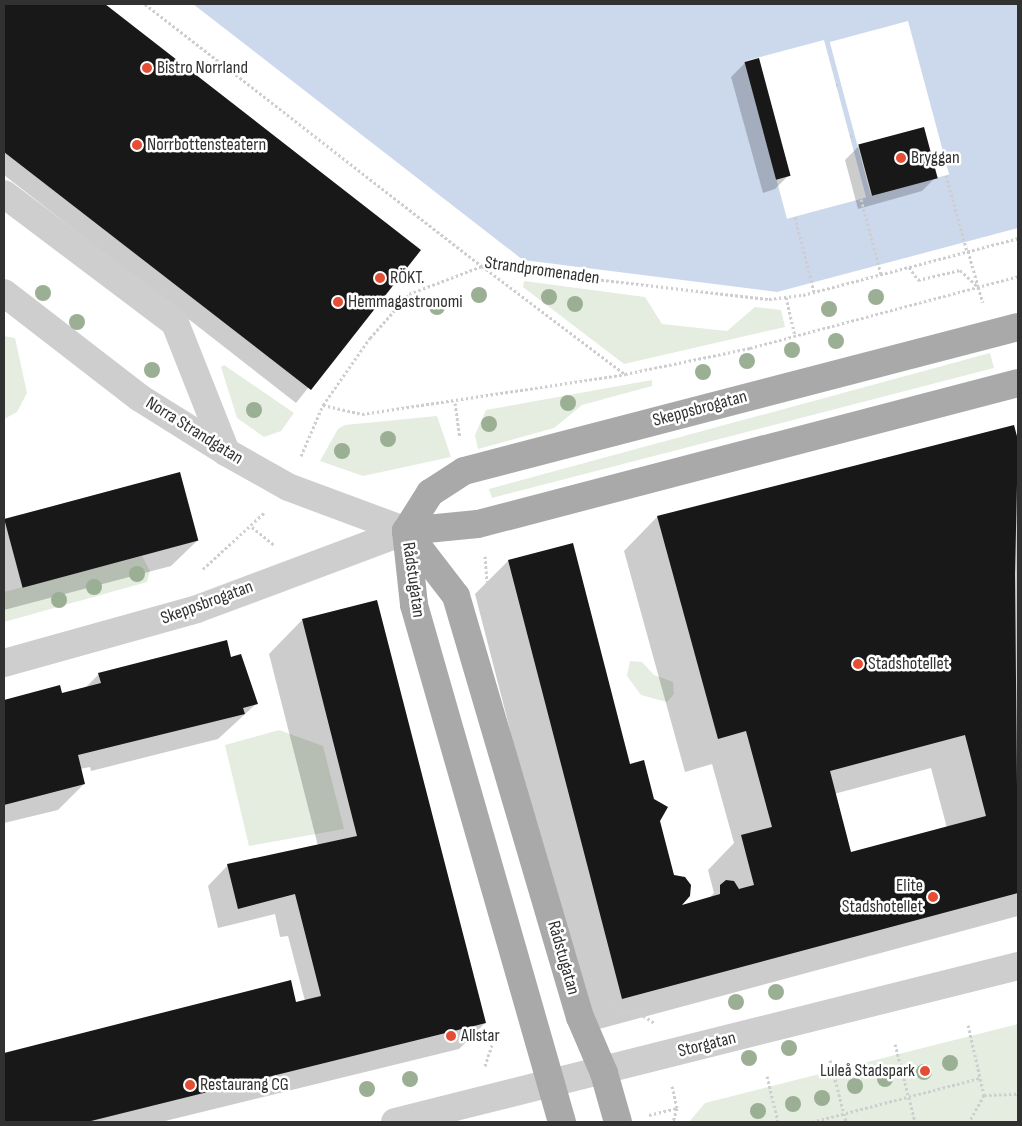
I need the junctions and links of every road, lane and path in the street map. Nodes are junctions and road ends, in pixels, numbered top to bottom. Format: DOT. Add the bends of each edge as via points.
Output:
graph roads {
  1 [pos="144,4"];
  2 [pos="841,83"];
  3 [pos="836,85"];
  4 [pos="855,134"];
  5 [pos="850,136"];
  6 [pos="946,175"];
  7 [pos="4,194"];
  8 [pos="861,199"];
  9 [pos="795,217"];
  10 [pos="1018,238"];
  11 [pos="968,251"];
  12 [pos="482,266"];
  13 [pos="909,267"];
  14 [pos="881,274"];
  15 [pos="978,287"];
  16 [pos="814,292"];
  17 [pos="4,293"];
  18 [pos="786,297"];
  19 [pos="1018,327"];
  20 [pos="992,334"];
  21 [pos="795,336"];
  22 [pos="625,374"];
  23 [pos="1018,384"];
  24 [pos="455,403"];
  25 [pos="323,405"];
  26 [pos="226,452"];
  27 [pos="464,471"];
  28 [pos="478,524"];
  29 [pos="406,531"];
  30 [pos="487,587"];
  31 [pos="4,663"];
  32 [pos="1018,966"];
  33 [pos="606,997"];
  34 [pos="968,1024"];
  35 [pos="895,1044"];
  36 [pos="666,1055"];
  37 [pos="830,1060"];
  38 [pos="604,1073"];
  39 [pos="767,1076"];
  40 [pos="980,1078"];
  41 [pos="552,1086"];
  42 [pos="1018,1094"];
  43 [pos="984,1095"];
  44 [pos="908,1097"];
  45 [pos="844,1114"];
  46 [pos="395,1122"];
  47 [pos="562,1122"];
  48 [pos="618,1122"];
  49 [pos="673,1122"];
  50 [pos="778,1122"];
  51 [pos="812,1122"];
  52 [pos="846,1122"];
  53 [pos="915,1122"];
  54 [pos="969,1122"];
  1 -- 12 [label="path, Strandpromenaden"];
  2 -- 3 [label="path"];
  4 -- 5 [label="path"];
  6 -- 11 [label="path"];
  7 -- 26 [label="street" via="175,323"];
  8 -- 14 [label="path"];
  9 -- 16 [label="path"];
  10 -- 11 [label="path, Strandpromenaden"];
  11 -- 13 [label="path, Strandpromenaden"];
  11 -- 15 [label="path"];
  12 -- 18 [label="path, Strandpromenaden" via="769,299"];
  12 -- 22 [label="path"];
  12 -- 25 [label="path" via="409,294 370,338"];
  13 -- 14 [label="path, Strandpromenaden"];
  13 -- 15 [label="path" via="918,280 960,270"];
  14 -- 16 [label="path, Strandpromenaden"];
  15 -- 20 [label="path"];
  16 -- 18 [label="path, Strandpromenaden"];
  17 -- 26 [label="street, Norra Strandgatan" via="140,398"];
  18 -- 21 [label="path"];
  19 -- 20 [label="main road, Skeppsbrogatan"];
  20 -- 27 [label="main road, Skeppsbrogatan"];
  23 -- 28 [label="main road, Skeppsbrogatan"];
  24 -- 27 [label="path"];
  26 -- 29 [label="street, Norra Strandgatan" via="288,487"];
  27 -- 29 [label="main road, Skeppsbrogatan" via="430,492"];
  28 -- 29 [label="main road, Skeppsbrogatan"];
  28 -- 30 [label="path" via="488,565"];
  29 -- 31 [label="street, Skeppsbrogatan" via="197,609"];
  29 -- 38 [label="main road, Rådstugatan" via="456,596 580,1017"];
  29 -- 41 [label="main road, Rådstugatan" via="414,605"];
  32 -- 36 [label="street, Storgatan"];
  33 -- 36 [label="path" via="620,1012 634,1010 652,1021"];
  34 -- 40 [label="path"];
  35 -- 44 [label="path"];
  36 -- 38 [label="street, Storgatan"];
  36 -- 49 [label="path" via="677,1108"];
  37 -- 45 [label="path"];
  38 -- 41 [label="street, Storgatan"];
  38 -- 48 [label="main road, Rådstugatan"];
  39 -- 50 [label="path"];
  40 -- 43 [label="path"];
  40 -- 44 [label="path"];
  41 -- 46 [label="street, Storgatan"];
  41 -- 47 [label="main road, Rådstugatan"];
  42 -- 43 [label="path"];
  43 -- 54 [label="path"];
  44 -- 45 [label="path"];
  44 -- 53 [label="path"];
  45 -- 51 [label="path"];
  45 -- 52 [label="path"];
}
